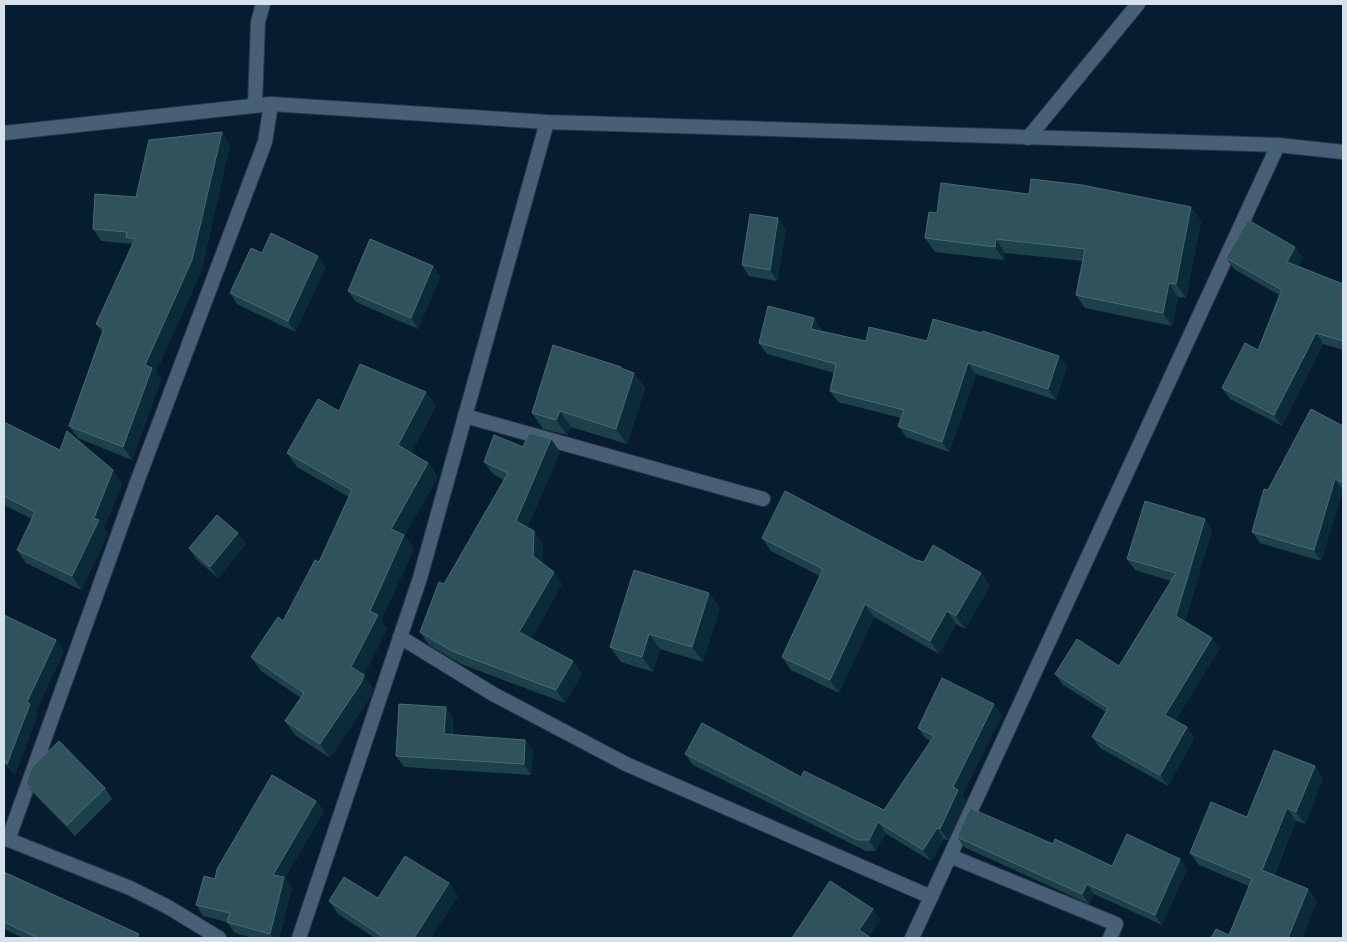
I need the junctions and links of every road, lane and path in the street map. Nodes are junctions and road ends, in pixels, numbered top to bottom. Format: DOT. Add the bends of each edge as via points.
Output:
graph roads {
  1 [pos="263,4"];
  2 [pos="1138,4"];
  3 [pos="271,104"];
  4 [pos="255,105"];
  5 [pos="548,122"];
  6 [pos="4,133"];
  7 [pos="1028,138"];
  8 [pos="1278,145"];
  9 [pos="1343,152"];
  10 [pos="465,416"];
  11 [pos="763,499"];
  12 [pos="400,637"];
  13 [pos="6,839"];
  14 [pos="950,856"];
  15 [pos="931,896"];
  16 [pos="219,938"];
  17 [pos="299,938"];
  18 [pos="912,938"];
  19 [pos="1110,938"];
  1 -- 4 [label="street" via="258,22"];
  2 -- 7 [label="street"];
  3 -- 4 [label="street"];
  3 -- 5 [label="street"];
  3 -- 13 [label="street" via="265,142"];
  4 -- 6 [label="street"];
  5 -- 7 [label="street"];
  5 -- 10 [label="street"];
  7 -- 8 [label="street"];
  8 -- 9 [label="street"];
  8 -- 14 [label="street"];
  10 -- 11 [label="street"];
  10 -- 12 [label="street" via="420,578"];
  12 -- 15 [label="street" via="493,694 626,764"];
  12 -- 17 [label="street"];
  13 -- 16 [label="street" via="130,888"];
  14 -- 15 [label="street"];
  14 -- 19 [label="street" via="1116,924"];
  15 -- 18 [label="street"];
}
